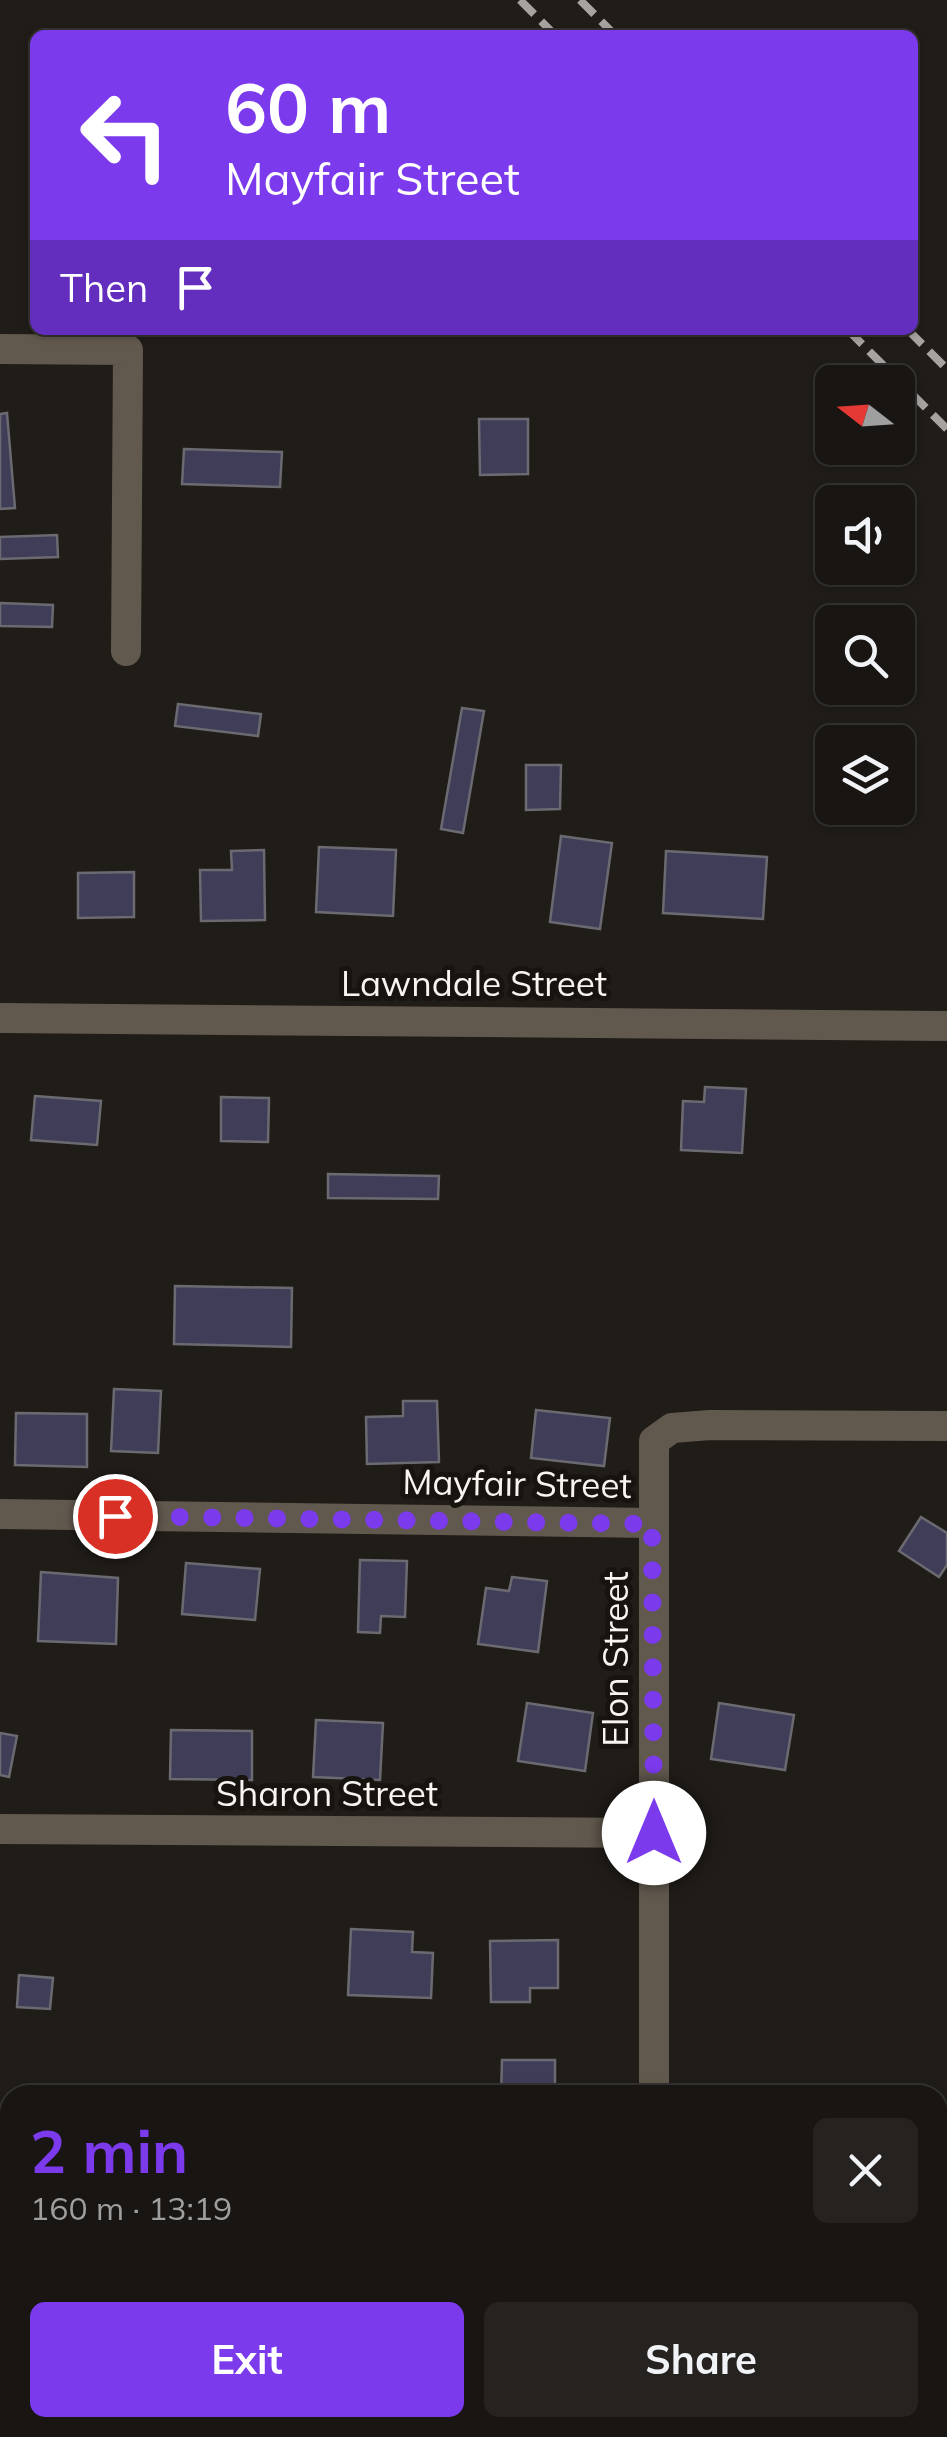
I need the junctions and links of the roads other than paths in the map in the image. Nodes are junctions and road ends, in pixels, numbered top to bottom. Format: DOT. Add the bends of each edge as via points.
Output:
graph roads {
  1 [pos="0,349"];
  2 [pos="126,651"];
  3 [pos="0,1018"];
  4 [pos="947,1026"];
  5 [pos="947,1426"];
  6 [pos="0,1514"];
  7 [pos="652,1524"];
  8 [pos="0,1830"];
  9 [pos="654,1833"];
  10 [pos="654,2085"];
  1 -- 2 [label="street" via="128,350"];
  3 -- 4 [label="street, Lawndale Street"];
  5 -- 7 [label="street, Mayfair Street" via="672,1428 654,1441"];
  6 -- 7 [label="street, Mayfair Street"];
  7 -- 9 [label="street, Elon Street"];
  8 -- 9 [label="street, Sharon Street"];
  9 -- 10 [label="street, Elon Street"];
}
